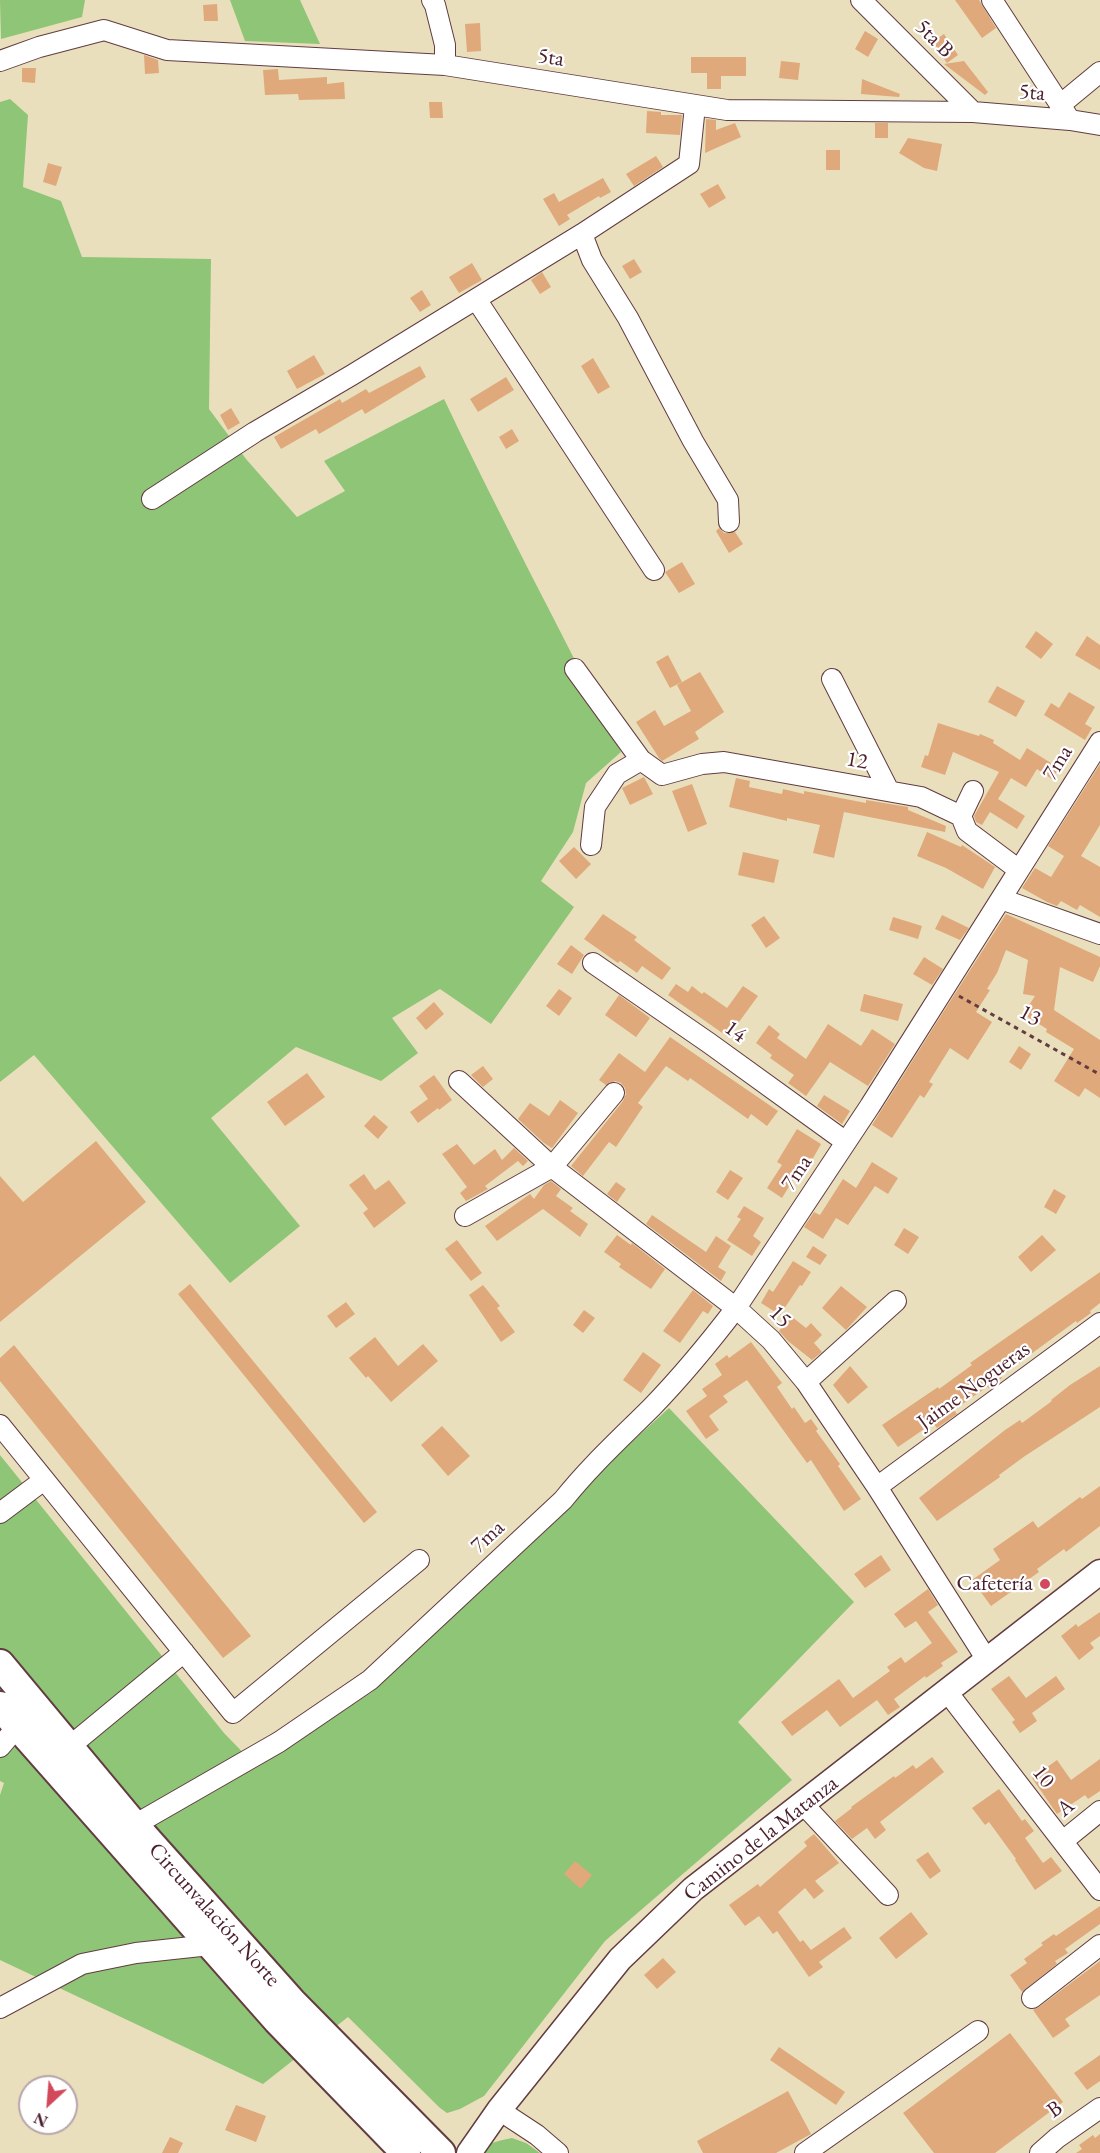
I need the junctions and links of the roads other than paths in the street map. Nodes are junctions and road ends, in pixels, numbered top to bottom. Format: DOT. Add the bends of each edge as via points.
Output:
graph roads {
  1 [pos="432,0"];
  2 [pos="861,0"];
  3 [pos="993,0"];
  4 [pos="0,61"];
  5 [pos="445,65"];
  6 [pos="1100,72"];
  7 [pos="695,106"];
  8 [pos="973,112"];
  9 [pos="1065,112"];
  10 [pos="1100,124"];
  11 [pos="582,234"];
  12 [pos="476,300"];
  13 [pos="152,499"];
  14 [pos="729,522"];
  15 [pos="654,570"];
  16 [pos="575,669"];
  17 [pos="832,679"];
  18 [pos="1100,741"];
  19 [pos="641,760"];
  20 [pos="889,791"];
  21 [pos="973,791"];
  22 [pos="961,816"];
  23 [pos="591,845"];
  24 [pos="1019,870"];
  25 [pos="1001,899"];
  26 [pos="1100,934"];
  27 [pos="593,963"];
  28 [pos="459,1081"];
  29 [pos="614,1093"];
  30 [pos="846,1142"];
  31 [pos="552,1167"];
  32 [pos="465,1216"];
  33 [pos="896,1301"];
  34 [pos="736,1308"];
  35 [pos="1100,1323"];
  36 [pos="806,1382"];
  37 [pos="0,1425"];
  38 [pos="44,1480"];
  39 [pos="877,1487"];
  40 [pos="0,1513"];
  41 [pos="419,1560"];
  42 [pos="1100,1572"];
  43 [pos="184,1652"];
  44 [pos="987,1660"];
  45 [pos="0,1664"];
  46 [pos="948,1693"];
  47 [pos="6,1726"];
  48 [pos="69,1747"];
  49 [pos="803,1804"];
  50 [pos="1100,1810"];
  51 [pos="124,1831"];
  52 [pos="1063,1841"];
  53 [pos="1100,1890"];
  54 [pos="888,1895"];
  55 [pos="210,1945"];
  56 [pos="1100,1945"];
  57 [pos="1032,1998"];
  58 [pos="0,2008"];
  59 [pos="978,2031"];
  60 [pos="1100,2108"];
  61 [pos="499,2110"];
  62 [pos="406,2153"];
  63 [pos="441,2153"];
  64 [pos="469,2153"];
  65 [pos="558,2153"];
  66 [pos="805,2153"];
  67 [pos="1040,2153"];
  1 -- 5 [label="street" via="445,45"];
  2 -- 8 [label="street, 5ta B"];
  3 -- 9 [label="street"];
  4 -- 5 [label="street, 5ta" via="104,30 167,50"];
  5 -- 7 [label="street, 5ta"];
  6 -- 9 [label="street"];
  7 -- 8 [label="street, 5ta" via="727,110"];
  7 -- 11 [label="street" via="689,164"];
  8 -- 9 [label="street, 5ta"];
  9 -- 10 [label="street, 5ta"];
  11 -- 12 [label="street"];
  11 -- 14 [label="street" via="592,260 728,500"];
  12 -- 13 [label="street" via="255,432"];
  12 -- 15 [label="street"];
  16 -- 19 [label="street"];
  17 -- 20 [label="street"];
  18 -- 24 [label="street, 7ma"];
  19 -- 20 [label="street, 12" via="662,775 724,762"];
  19 -- 23 [label="street" via="617,774 595,807"];
  20 -- 22 [label="street, 12" via="921,797"];
  21 -- 22 [label="street"];
  22 -- 24 [label="street, 12" via="967,831"];
  24 -- 25 [label="street, 7ma"];
  25 -- 26 [label="street"];
  25 -- 30 [label="street, 7ma"];
  27 -- 30 [label="street, 14"];
  28 -- 31 [label="street, 15"];
  29 -- 31 [label="street"];
  30 -- 34 [label="street, 7ma"];
  31 -- 32 [label="street"];
  31 -- 34 [label="street, 15"];
  33 -- 36 [label="street"];
  34 -- 36 [label="street, 15" via="771,1340"];
  34 -- 51 [label="street, 7ma" via="654,1406 588,1469 563,1500 370,1680 279,1742"];
  35 -- 39 [label="street, Jaime Nogueras"];
  36 -- 39 [label="street, 15"];
  37 -- 38 [label="street"];
  38 -- 40 [label="street"];
  38 -- 43 [label="street"];
  39 -- 44 [label="street, 15"];
  41 -- 43 [label="street" via="233,1713"];
  42 -- 44 [label="main road, Camino de la Matanza"];
  43 -- 48 [label="street"];
  44 -- 46 [label="main road, Camino de la Matanza"];
  45 -- 48 [label="highway, Circunvalación Norte"];
  46 -- 49 [label="main road, Camino de la Matanza"];
  46 -- 52 [label="street, 10"];
  47 -- 51 [label="highway, Circunvalación Norte"];
  48 -- 51 [label="highway, Circunvalación Norte"];
  49 -- 54 [label="street"];
  49 -- 61 [label="main road, Camino de la Matanza" via="693,1889 621,1959"];
  50 -- 52 [label="street, A"];
  51 -- 55 [label="highway, Circunvalación Norte"];
  51 -- 63 [label="highway, Circunvalación Norte"];
  52 -- 53 [label="street, 10"];
  55 -- 58 [label="street" via="82,1964"];
  55 -- 62 [label="highway, Circunvalación Norte"];
  56 -- 57 [label="street"];
  59 -- 66 [label="street"];
  60 -- 67 [label="street, B"];
  61 -- 64 [label="main road, Camino de la Matanza"];
  61 -- 65 [label="street"];
}
